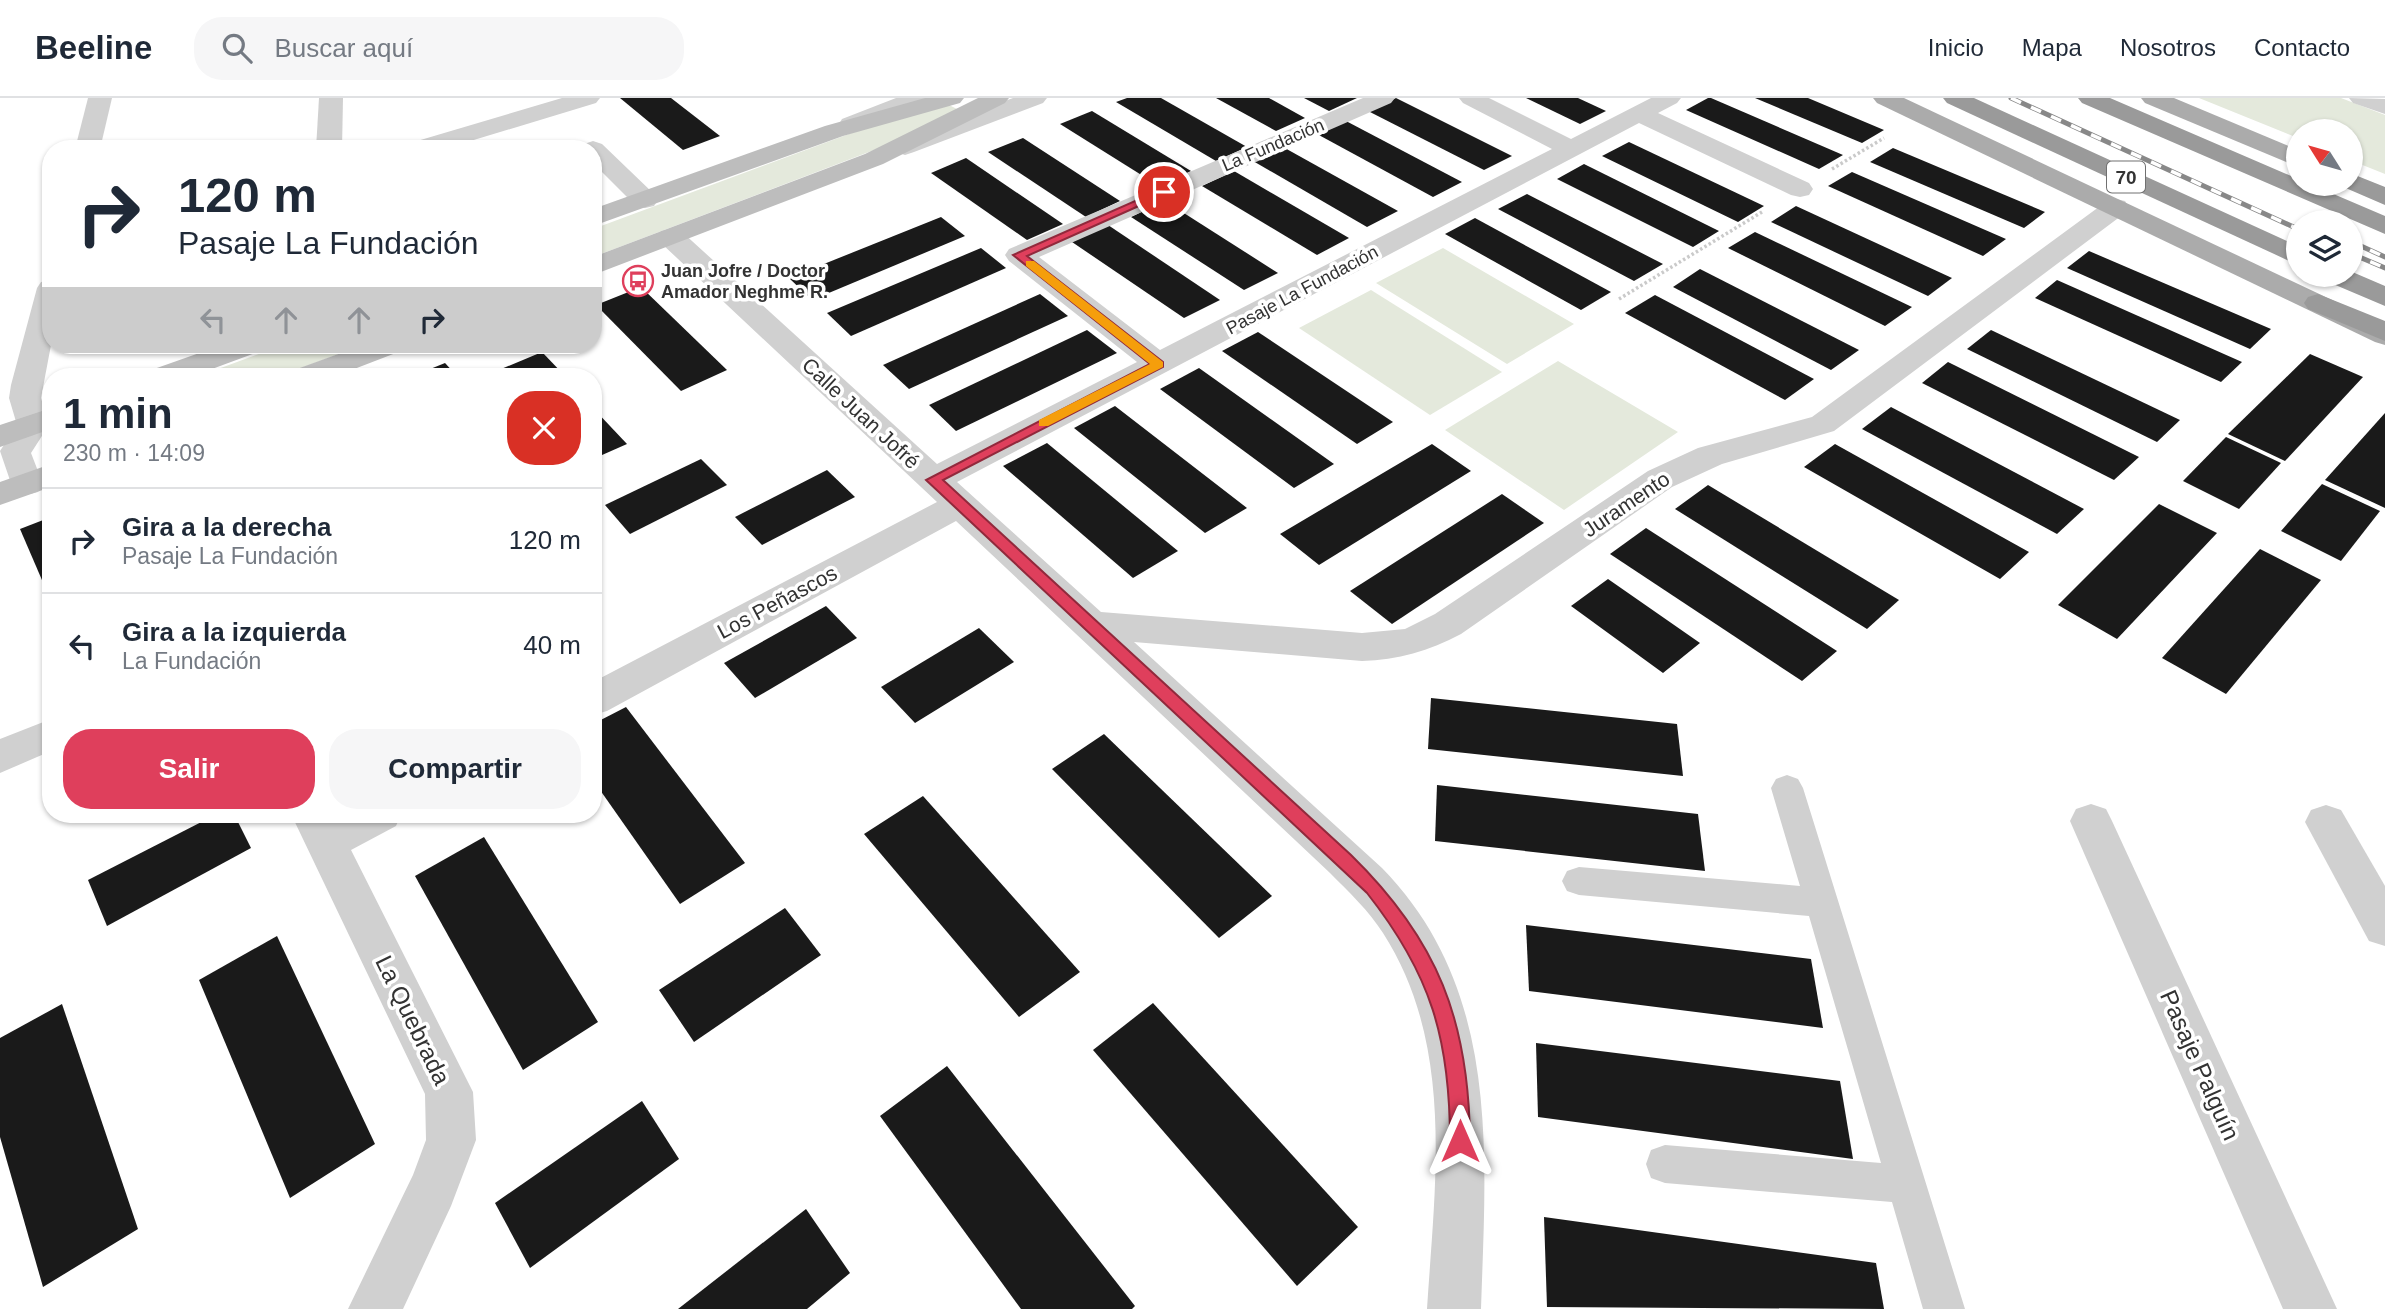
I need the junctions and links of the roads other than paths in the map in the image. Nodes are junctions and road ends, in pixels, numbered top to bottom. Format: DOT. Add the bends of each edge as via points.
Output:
graph roads {
  1 [pos="100,98"];
  2 [pos="331,98"];
  3 [pos="588,98"];
  4 [pos="917,98"];
  5 [pos="952,98"];
  6 [pos="997,98"];
  7 [pos="1035,98"];
  8 [pos="1383,98"];
  9 [pos="1471,98"];
  10 [pos="1669,98"];
  11 [pos="1885,98"];
  12 [pos="1955,98"];
  13 [pos="2090,98"];
  14 [pos="2153,98"];
  15 [pos="2361,98"];
  16 [pos="2385,107"];
  17 [pos="1639,114"];
  18 [pos="572,127"];
  19 [pos="834,131"];
  20 [pos="89,140"];
  21 [pos="329,140"];
  22 [pos="480,140"];
  23 [pos="585,140"];
  24 [pos="1571,149"];
  25 [pos="2286,154"];
  26 [pos="602,157"];
  27 [pos="874,159"];
  28 [pos="2363,187"];
  29 [pos="1800,189"];
  30 [pos="2385,196"];
  31 [pos="646,200"];
  32 [pos="2116,207"];
  33 [pos="602,215"];
  34 [pos="2385,226"];
  35 [pos="671,237"];
  36 [pos="2286,251"];
  37 [pos="602,264"];
  38 [pos="2363,287"];
  39 [pos="2385,297"];
  40 [pos="42,324"];
  41 [pos="2385,334"];
  42 [pos="225,354"];
  43 [pos="366,354"];
  44 [pos="1159,365"];
  45 [pos="187,368"];
  46 [pos="329,368"];
  47 [pos="42,422"];
  48 [pos="42,425"];
  49 [pos="42,427"];
  50 [pos="0,437"];
  51 [pos="26,484"];
  52 [pos="947,492"];
  53 [pos="1089,625"];
  54 [pos="602,695"];
  55 [pos="42,738"];
  56 [pos="0,757"];
  57 [pos="1787,788"];
  58 [pos="2091,821"];
  59 [pos="2326,822"];
  60 [pos="341,823"];
  61 [pos="319,828"];
  62 [pos="1579,881"];
  63 [pos="1821,902"];
  64 [pos="2385,927"];
  65 [pos="1665,1164"];
  66 [pos="1906,1184"];
  67 [pos="375,1309"];
  68 [pos="1454,1309"];
  69 [pos="1944,1309"];
  70 [pos="2310,1309"];
  1 -- 20 [label="street"];
  2 -- 21 [label="street"];
  3 -- 18 [label="street"];
  4 -- 19 [label="street"];
  5 -- 19 [label="main road"];
  6 -- 27 [label="main road"];
  7 -- 27 [label="street"];
  8 -- 44 [label="street, La Fundación" via="1019,255"];
  9 -- 24 [label="street"];
  10 -- 17 [label="street, Pasaje La Fundación"];
  11 -- 32 [label="main road"];
  12 -- 36 [label="highway, 70"];
  13 -- 34 [label="highway"];
  14 -- 25 [label="main road"];
  15 -- 16 [label="street"];
  17 -- 24 [label="street, Pasaje La Fundación"];
  17 -- 29 [label="street"];
  18 -- 22 [label="street"];
  18 -- 23 [label="street"];
  19 -- 31 [label="main road"];
  24 -- 44 [label="street, Pasaje La Fundación"];
  26 -- 31 [label="street"];
  27 -- 35 [label="main road"];
  28 -- 30 [label="highway"];
  31 -- 33 [label="main road"];
  32 -- 41 [label="main road"];
  32 -- 53 [label="street, Juramento" via="1823,424 1686,465 1417,642 1362,647"];
  35 -- 37 [label="main road"];
  35 -- 52 [label="street, Calle Juan Jofré"];
  38 -- 39 [label="highway"];
  40 -- 47 [label="street" via="26,385 27,412"];
  42 -- 45 [label="main road"];
  43 -- 46 [label="main road"];
  44 -- 52 [label="street, Pasaje La Fundación"];
  48 -- 50 [label="main road"];
  49 -- 51 [label="street" via="15,453"];
  52 -- 53 [label="street, Calle Juan Jofré"];
  52 -- 54 [label="street, Los Peñascos"];
  53 -- 68 [label="street, Calle Juan Jofré" via="1373,888 1420,954 1439,996 1460,1090"];
  55 -- 56 [label="street"];
  57 -- 63 [label="lane"];
  58 -- 70 [label="street, Pasaje Palguín"];
  59 -- 64 [label="street"];
  60 -- 61 [label="street"];
  61 -- 67 [label="street, La Quebrada" via="449,1092 451,1140"];
  62 -- 63 [label="lane"];
  63 -- 66 [label="lane"];
  65 -- 66 [label="lane"];
  66 -- 69 [label="lane"];
}
